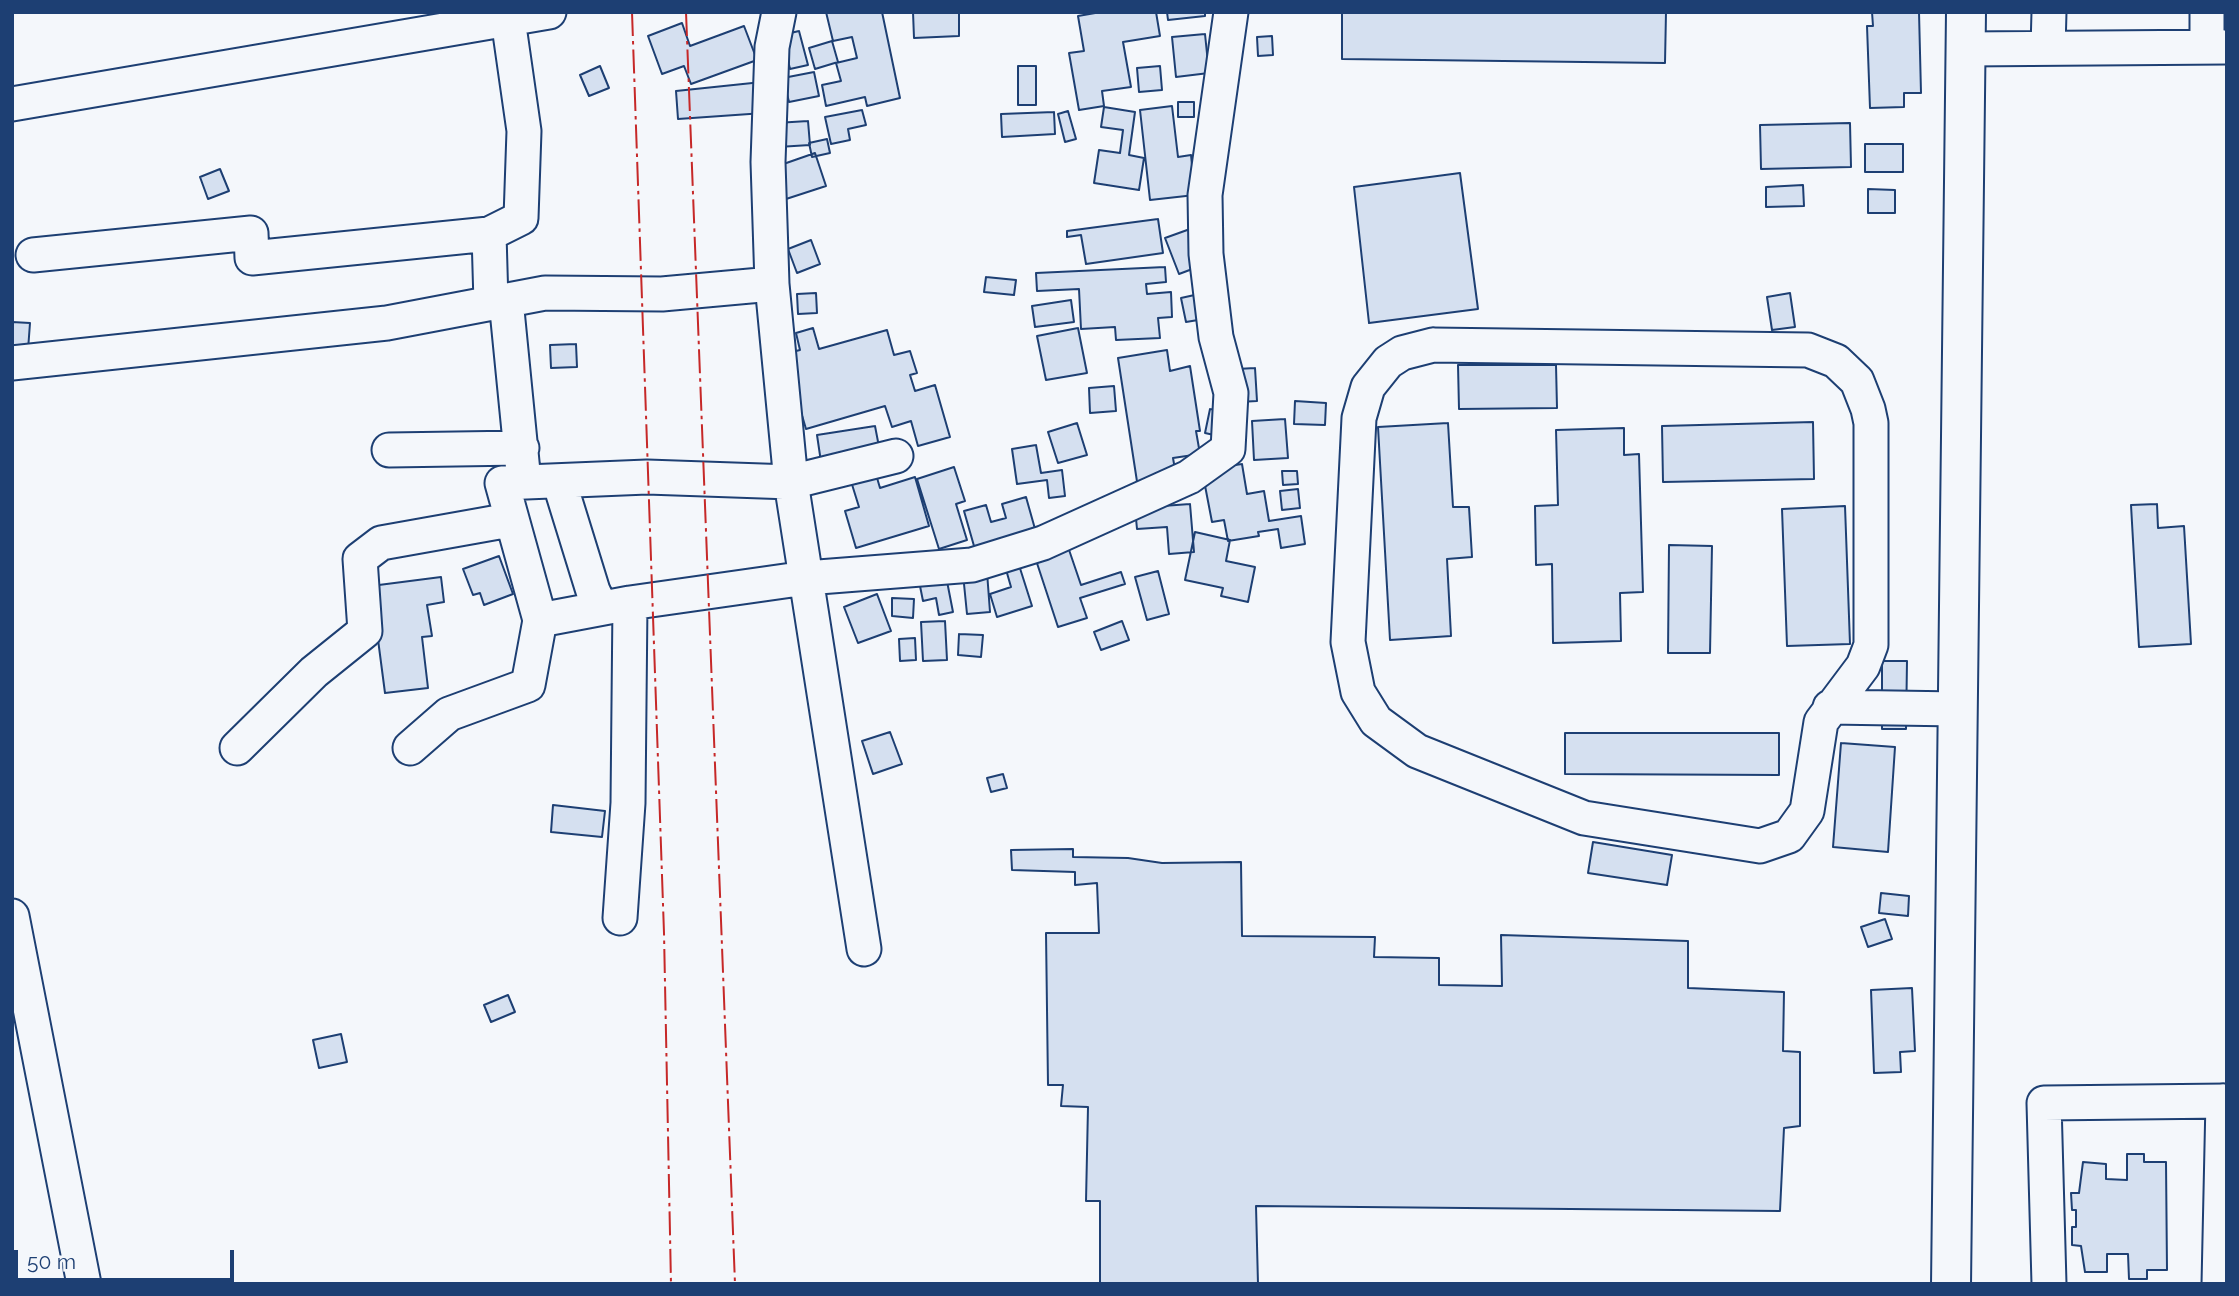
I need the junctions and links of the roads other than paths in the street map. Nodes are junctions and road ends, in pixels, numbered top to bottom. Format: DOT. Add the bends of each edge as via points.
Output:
graph roads {
  1 [pos="549,12"];
  2 [pos="779,12"];
  3 [pos="1231,12"];
  4 [pos="2049,12"];
  5 [pos="2207,12"];
  6 [pos="508,19"];
  7 [pos="1966,31"];
  8 [pos="2217,47"];
  9 [pos="2048,48"];
  10 [pos="12,104"];
  11 [pos="489,234"];
  12 [pos="33,255"];
  13 [pos="772,284"];
  14 [pos="498,302"];
  15 [pos="12,363"];
  16 [pos="522,448"];
  17 [pos="389,450"];
  18 [pos="896,456"];
  19 [pos="559,481"];
  20 [pos="524,482"];
  21 [pos="791,482"];
  22 [pos="510,520"];
  23 [pos="806,578"];
  24 [pos="616,605"];
  25 [pos="540,620"];
  26 [pos="1830,707"];
  27 [pos="1958,709"];
  28 [pos="237,748"];
  29 [pos="410,748"];
  30 [pos="12,916"];
  31 [pos="620,918"];
  32 [pos="864,949"];
  33 [pos="2225,1101"];
  34 [pos="84,1284"];
  35 [pos="1951,1284"];
  36 [pos="2049,1284"];
  37 [pos="2218,1284"];
  1 -- 6 [label="street"];
  2 -- 13 [label="street" via="772,47 768,162"];
  3 -- 23 [label="street" via="1205,195 1206,254 1216,337 1231,393 1228,449 1189,477 1043,543 972,565"];
  4 -- 9 [label="street"];
  5 -- 8 [label="street"];
  6 -- 10 [label="street"];
  6 -- 11 [label="street" via="524,131 521,218"];
  7 -- 9 [label="street"];
  7 -- 27 [label="main road"];
  8 -- 9 [label="street"];
  11 -- 12 [label="street" via="252,258 251,233"];
  11 -- 14 [label="street"];
  13 -- 14 [label="street" via="662,294 545,293"];
  13 -- 21 [label="street"];
  14 -- 15 [label="street" via="387,323"];
  14 -- 16 [label="street"];
  16 -- 17 [label="street"];
  16 -- 20 [label="street"];
  18 -- 21 [label="street"];
  19 -- 20 [label="street"];
  19 -- 21 [label="street" via="647,477"];
  19 -- 24 [label="street" via="593,591"];
  20 -- 22 [label="street" via="502,484"];
  21 -- 23 [label="street"];
  22 -- 25 [label="street"];
  22 -- 28 [label="street" via="381,543 360,559 365,631 314,672"];
  23 -- 24 [label="street"];
  23 -- 32 [label="street"];
  24 -- 25 [label="street"];
  24 -- 31 [label="street" via="628,803"];
  25 -- 29 [label="street" via="527,684 449,714"];
  26 -- 26 [label="street" via="1817,730 1803,821 1789,836 1771,845 1584,818 1402,743 1366,707 1349,659 1359,418 1377,374 1402,353 1433,345 1808,350 1836,361 1857,381 1871,423 1871,645 1863,666"];
  26 -- 27 [label="street"];
  27 -- 35 [label="main road"];
  30 -- 34 [label="street"];
  33 -- 36 [label="street" via="2044,1103"];
  33 -- 37 [label="street"];
}
